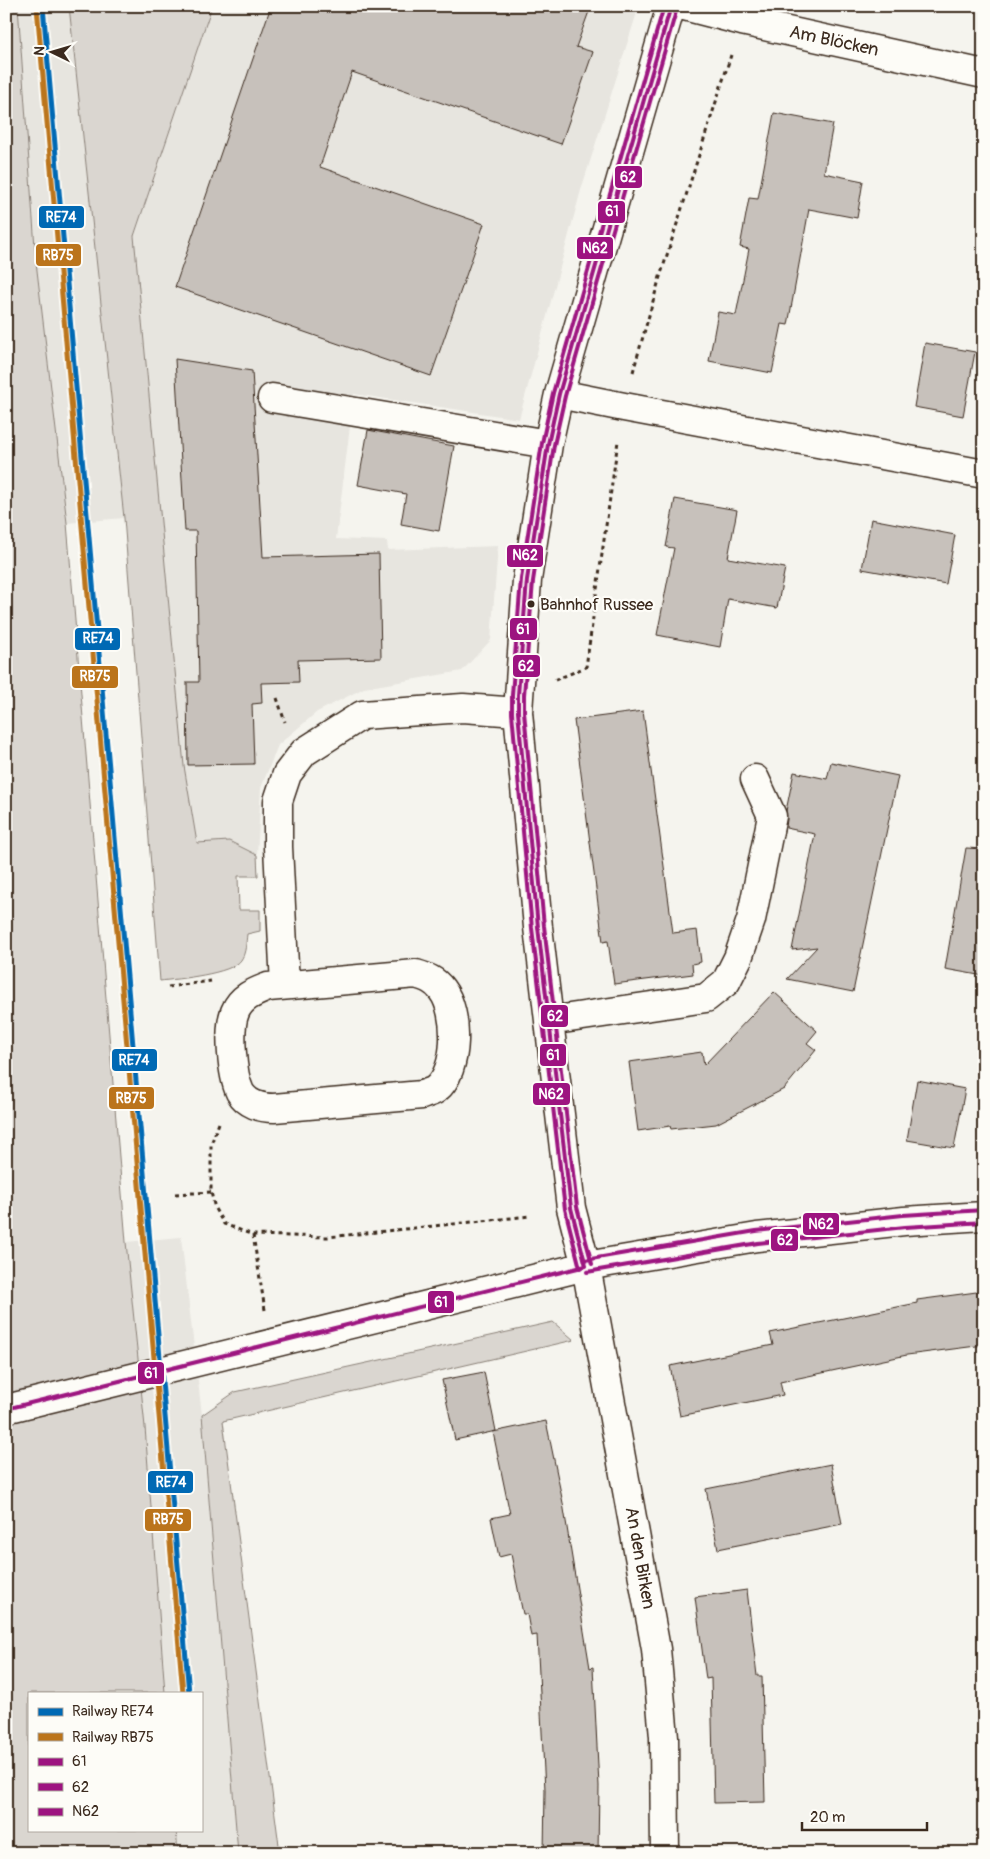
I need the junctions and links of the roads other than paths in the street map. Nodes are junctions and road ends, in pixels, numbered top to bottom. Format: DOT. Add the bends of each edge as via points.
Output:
graph roads {
  1 [pos="672,6"];
  2 [pos="684,6"];
  3 [pos="984,74"];
  4 [pos="559,394"];
  5 [pos="272,398"];
  6 [pos="548,444"];
  7 [pos="984,474"];
  8 [pos="518,704"];
  9 [pos="755,779"];
  10 [pos="285,986"];
  11 [pos="549,1021"];
  12 [pos="984,1216"];
  13 [pos="586,1266"];
  14 [pos="6,1408"];
  15 [pos="665,1853"];
  1 -- 4 [label="street, An den Birken"];
  2 -- 3 [label="street, Am Blöcken"];
  4 -- 6 [label="street, An den Birken"];
  4 -- 7 [label="street"];
  5 -- 6 [label="street"];
  6 -- 8 [label="street, An den Birken" via="527,580"];
  8 -- 10 [label="street" via="362,715 304,752 287,774 278,801"];
  8 -- 11 [label="street, An den Birken"];
  9 -- 11 [label="street" via="772,816 751,920 726,982 706,998"];
  10 -- 10 [label="street" via="250,993 235,1010 232,1029 235,1074 241,1093 260,1108 422,1095 436,1090 445,1079 452,1064 454,1027 443,991 432,980 416,974"];
  11 -- 13 [label="street, An den Birken" via="571,1208"];
  12 -- 13 [label="street" via="757,1237"];
  13 -- 14 [label="street"];
  13 -- 15 [label="street, An den Birken" via="656,1649 664,1737"];
}
